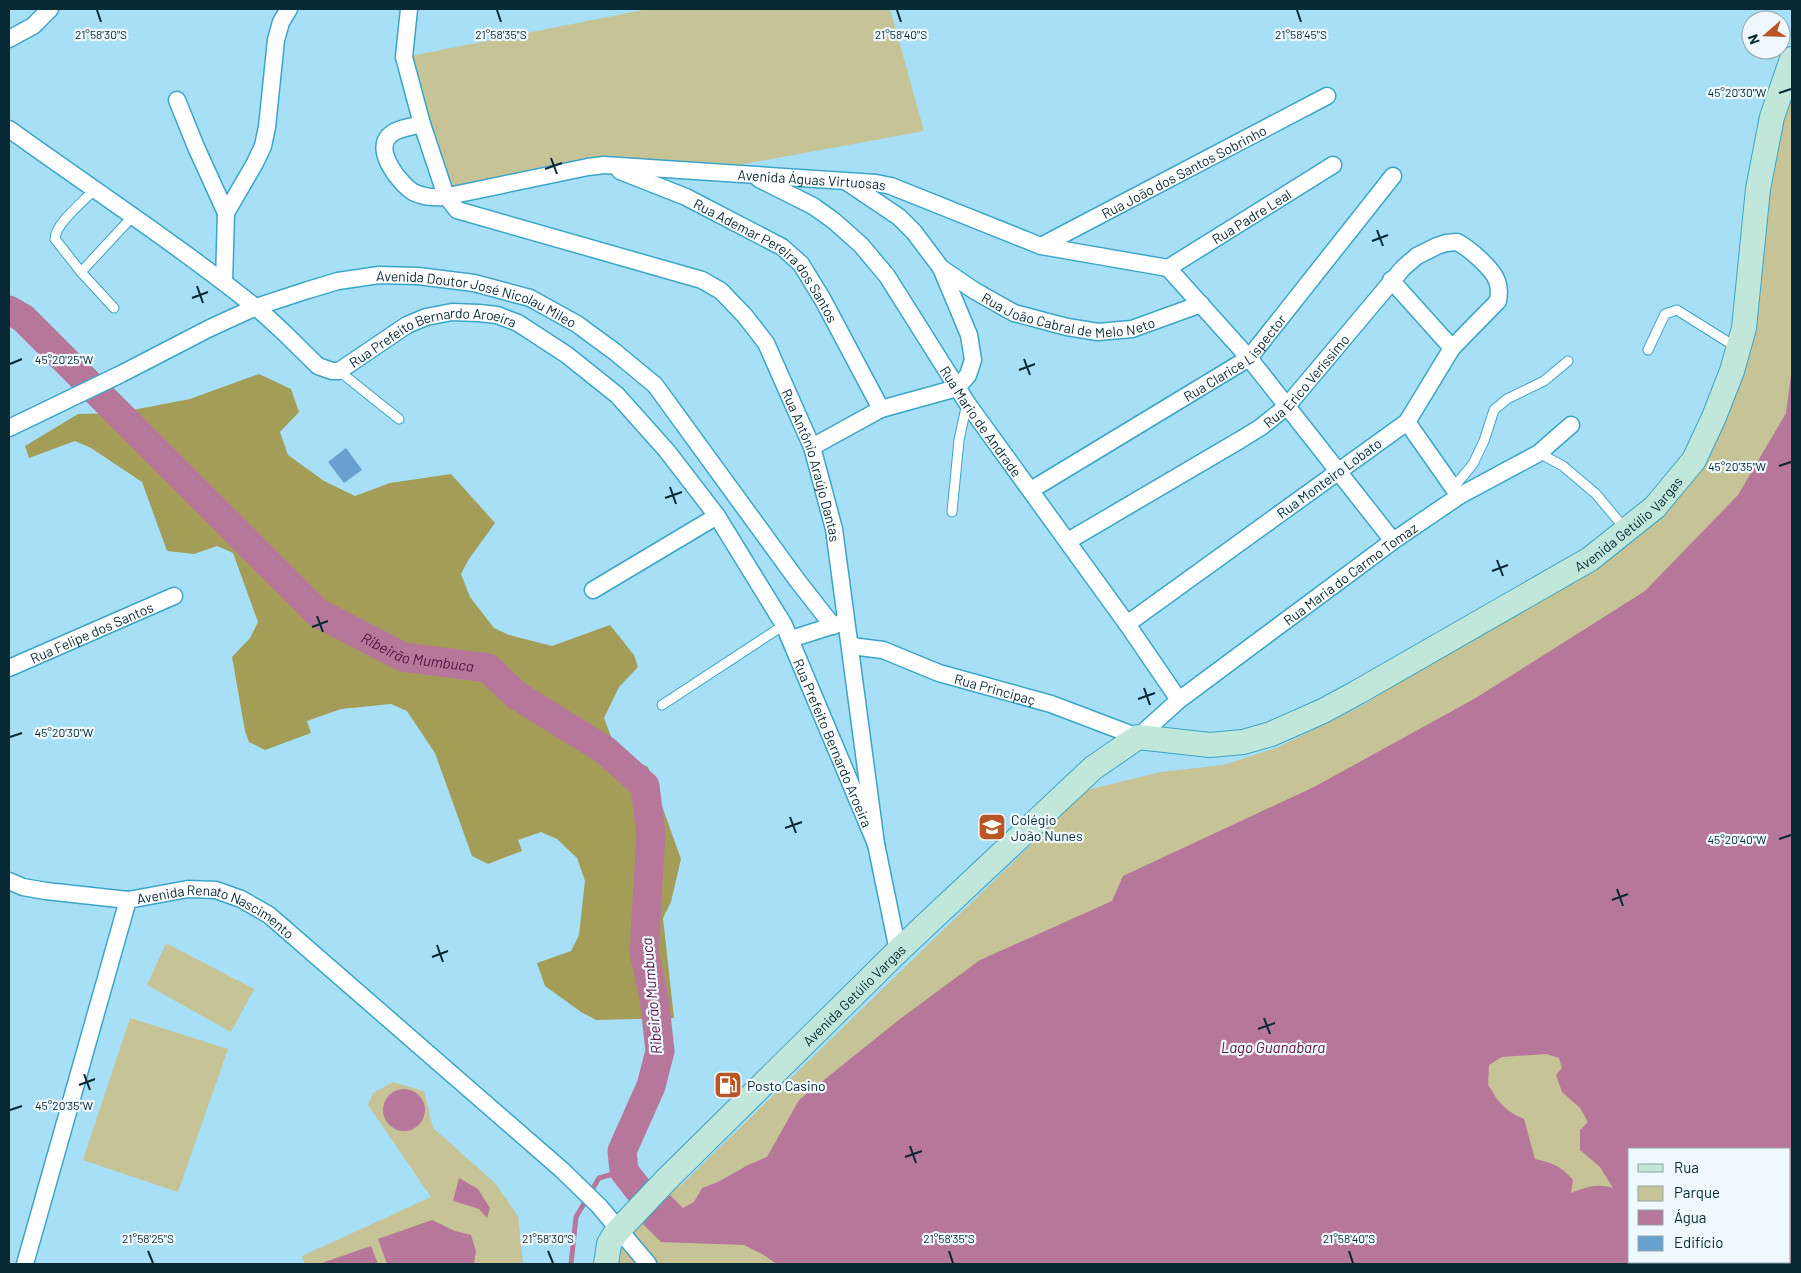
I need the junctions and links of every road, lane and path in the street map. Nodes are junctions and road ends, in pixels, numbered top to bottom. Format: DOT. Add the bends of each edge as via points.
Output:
graph roads {
  1 [pos="50,9"];
  2 [pos="290,9"];
  3 [pos="408,9"];
  4 [pos="9,39"];
  5 [pos="1792,58"];
  6 [pos="1327,96"];
  7 [pos="177,100"];
  8 [pos="422,124"];
  9 [pos="9,130"];
  10 [pos="604,165"];
  11 [pos="1334,165"];
  12 [pos="753,176"];
  13 [pos="1393,176"];
  14 [pos="845,180"];
  15 [pos="94,190"];
  16 [pos="446,196"];
  17 [pos="226,212"];
  18 [pos="133,216"];
  19 [pos="1041,246"];
  20 [pos="941,268"];
  21 [pos="1168,268"];
  22 [pos="81,272"];
  23 [pos="1391,280"];
  24 [pos="224,282"];
  25 [pos="1498,301"];
  26 [pos="1201,304"];
  27 [pos="256,307"];
  28 [pos="114,308"];
  29 [pos="1452,348"];
  30 [pos="1738,349"];
  31 [pos="1648,350"];
  32 [pos="1249,358"];
  33 [pos="1568,361"];
  34 [pos="339,371"];
  35 [pos="958,388"];
  36 [pos="967,403"];
  37 [pos="1287,406"];
  38 [pos="881,409"];
  39 [pos="399,418"];
  40 [pos="1407,422"];
  41 [pos="1571,425"];
  42 [pos="9,428"];
  43 [pos="812,447"];
  44 [pos="1539,453"];
  45 [pos="1338,471"];
  46 [pos="1031,490"];
  47 [pos="1456,492"];
  48 [pos="952,512"];
  49 [pos="717,516"];
  50 [pos="1626,530"];
  51 [pos="1393,541"];
  52 [pos="1068,542"];
  53 [pos="594,590"];
  54 [pos="174,596"];
  55 [pos="840,624"];
  56 [pos="1127,624"];
  57 [pos="788,632"];
  58 [pos="851,646"];
  59 [pos="9,668"];
  60 [pos="1179,700"];
  61 [pos="662,705"];
  62 [pos="1138,737"];
  63 [pos="1210,745"];
  64 [pos="1093,768"];
  65 [pos="876,844"];
  66 [pos="9,882"];
  67 [pos="128,900"];
  68 [pos="898,951"];
  69 [pos="625,1222"];
  70 [pos="25,1264"];
  71 [pos="606,1264"];
  72 [pos="648,1264"];
  1 -- 4 [label="street" via="34,26"];
  2 -- 17 [label="street" via="281,22 276,40 262,146"];
  3 -- 8 [label="street, Rua Antônio Araújo Dantas" via="404,57"];
  5 -- 30 [label="main road, Avenida Getúlio Vargas" via="1772,117 1758,189 1744,328"];
  6 -- 19 [label="street, Rua João dos Santos Sobrinho"];
  7 -- 17 [label="street"];
  8 -- 16 [label="street, Rua Antônio Araújo Dantas"];
  8 -- 16 [label="street" via="390,134 385,144 387,160 398,178 414,192 428,198"];
  9 -- 15 [label="street, Rua Prefeito Bernardo Aroeira"];
  10 -- 12 [label="street, Avenida Águas Virtuosas"];
  10 -- 16 [label="street, Avenida Águas Virtuosas"];
  10 -- 38 [label="street, Rua Ademar Pereira dos Santos" via="686,197 782,247 801,264 814,283"];
  11 -- 21 [label="street, Rua Padre Leal"];
  12 -- 14 [label="street, Avenida Águas Virtuosas"];
  12 -- 35 [label="street, Rua Mario de Andrade" via="813,206 861,245 887,276"];
  13 -- 32 [label="street, Rua Clarice Lispector"];
  14 -- 19 [label="street, Avenida Águas Virtuosas" via="892,186"];
  14 -- 20 [label="street" via="899,217"];
  15 -- 18 [label="street, Rua Prefeito Bernardo Aroeira"];
  15 -- 22 [label="lane" via="55,234"];
  16 -- 43 [label="street, Rua Antônio Araújo Dantas" via="456,210 702,280 721,291 766,343"];
  17 -- 24 [label="street"];
  18 -- 22 [label="lane"];
  18 -- 24 [label="street, Rua Prefeito Bernardo Aroeira"];
  19 -- 21 [label="street, Avenida Águas Virtuosas"];
  20 -- 26 [label="street, Rua João Cabral de Melo Neto" via="1014,313 1067,328 1098,332 1132,329"];
  20 -- 35 [label="street" via="972,348 970,370"];
  21 -- 26 [label="street"];
  22 -- 28 [label="lane"];
  23 -- 25 [label="street, Rua Erico Veríssimo" via="1417,256 1446,243 1457,242 1492,272 1498,281"];
  23 -- 29 [label="street"];
  23 -- 37 [label="street, Rua Erico Veríssimo"];
  24 -- 27 [label="street, Rua Prefeito Bernardo Aroeira"];
  25 -- 29 [label="street, Rua Monteiro Lobato"];
  26 -- 32 [label="street"];
  27 -- 34 [label="street, Rua Prefeito Bernardo Aroeira" via="318,366"];
  27 -- 42 [label="street, Avenida Doutor José Nicolau Mileo"];
  27 -- 55 [label="street, Avenida Doutor José Nicolau Mileo" via="338,281 379,275 474,283 530,298 577,324 655,385 796,580"];
  29 -- 40 [label="street, Rua Monteiro Lobato"];
  30 -- 31 [label="lane" via="1674,310 1665,314"];
  30 -- 50 [label="main road, Avenida Getúlio Vargas" via="1718,408 1694,460 1655,507"];
  32 -- 37 [label="street"];
  32 -- 46 [label="street, Rua Clarice Lispector"];
  33 -- 47 [label="lane" via="1544,381 1507,399 1494,410 1484,441"];
  34 -- 39 [label="lane"];
  34 -- 49 [label="street, Rua Prefeito Bernardo Aroeira" via="407,325 426,317 452,312 479,313 497,315 518,323 567,355 617,395 667,451"];
  35 -- 36 [label="street, Rua Mario de Andrade"];
  35 -- 38 [label="street"];
  36 -- 46 [label="street, Rua Mario de Andrade"];
  36 -- 48 [label="lane" via="959,440"];
  37 -- 45 [label="street"];
  37 -- 52 [label="street, Rua Erico Veríssimo" via="1254,431"];
  38 -- 43 [label="street"];
  40 -- 45 [label="street, Rua Monteiro Lobato"];
  40 -- 47 [label="street"];
  41 -- 44 [label="street, Rua Maria do Carmo Tomaz"];
  43 -- 55 [label="street, Rua Antônio Araújo Dantas" via="834,529"];
  44 -- 47 [label="street, Rua Maria do Carmo Tomaz"];
  44 -- 50 [label="lane" via="1562,466 1596,494"];
  45 -- 51 [label="street"];
  45 -- 56 [label="street, Rua Monteiro Lobato"];
  46 -- 52 [label="street, Rua Mario de Andrade"];
  47 -- 51 [label="street, Rua Maria do Carmo Tomaz"];
  49 -- 53 [label="street"];
  49 -- 57 [label="street, Rua Prefeito Bernardo Aroeira"];
  50 -- 63 [label="main road, Avenida Getúlio Vargas" via="1590,558 1323,711 1272,734 1243,742"];
  51 -- 60 [label="street, Rua Maria do Carmo Tomaz"];
  52 -- 56 [label="street, Rua Mario de Andrade"];
  54 -- 59 [label="street, Rua Felipe dos Santos"];
  55 -- 57 [label="street, Rua Prefeito Bernardo Aroeira"];
  55 -- 58 [label="street, Rua Antônio Araújo Dantas"];
  56 -- 60 [label="street, Rua Mario de Andrade"];
  57 -- 61 [label="lane"];
  57 -- 65 [label="street, Rua Prefeito Bernardo Aroeira"];
  58 -- 62 [label="street, Rua Principaç" via="883,650 939,673 1051,704"];
  58 -- 65 [label="street, Rua Antônio Araújo Dantas"];
  60 -- 62 [label="street, Rua Maria do Carmo Tomaz"];
  62 -- 63 [label="main road, Avenida Getúlio Vargas"];
  62 -- 64 [label="main road, Avenida Getúlio Vargas"];
  63 -- 64 [label="main road, Avenida Getúlio Vargas" via="1152,752"];
  64 -- 68 [label="main road, Avenida Getúlio Vargas"];
  65 -- 68 [label="street, Rua Antônio Araújo Dantas"];
  66 -- 67 [label="street" via="46,891"];
  67 -- 69 [label="street, Avenida Renato Nascimento" via="188,889 216,890 241,899 269,915 600,1206"];
  67 -- 70 [label="street, Avenida Renato Nascimento"];
  68 -- 69 [label="main road, Avenida Getúlio Vargas"];
  69 -- 71 [label="main road, Avenida Getúlio Vargas" via="609,1244"];
  69 -- 72 [label="street, Avenida Renato Nascimento"];
}
